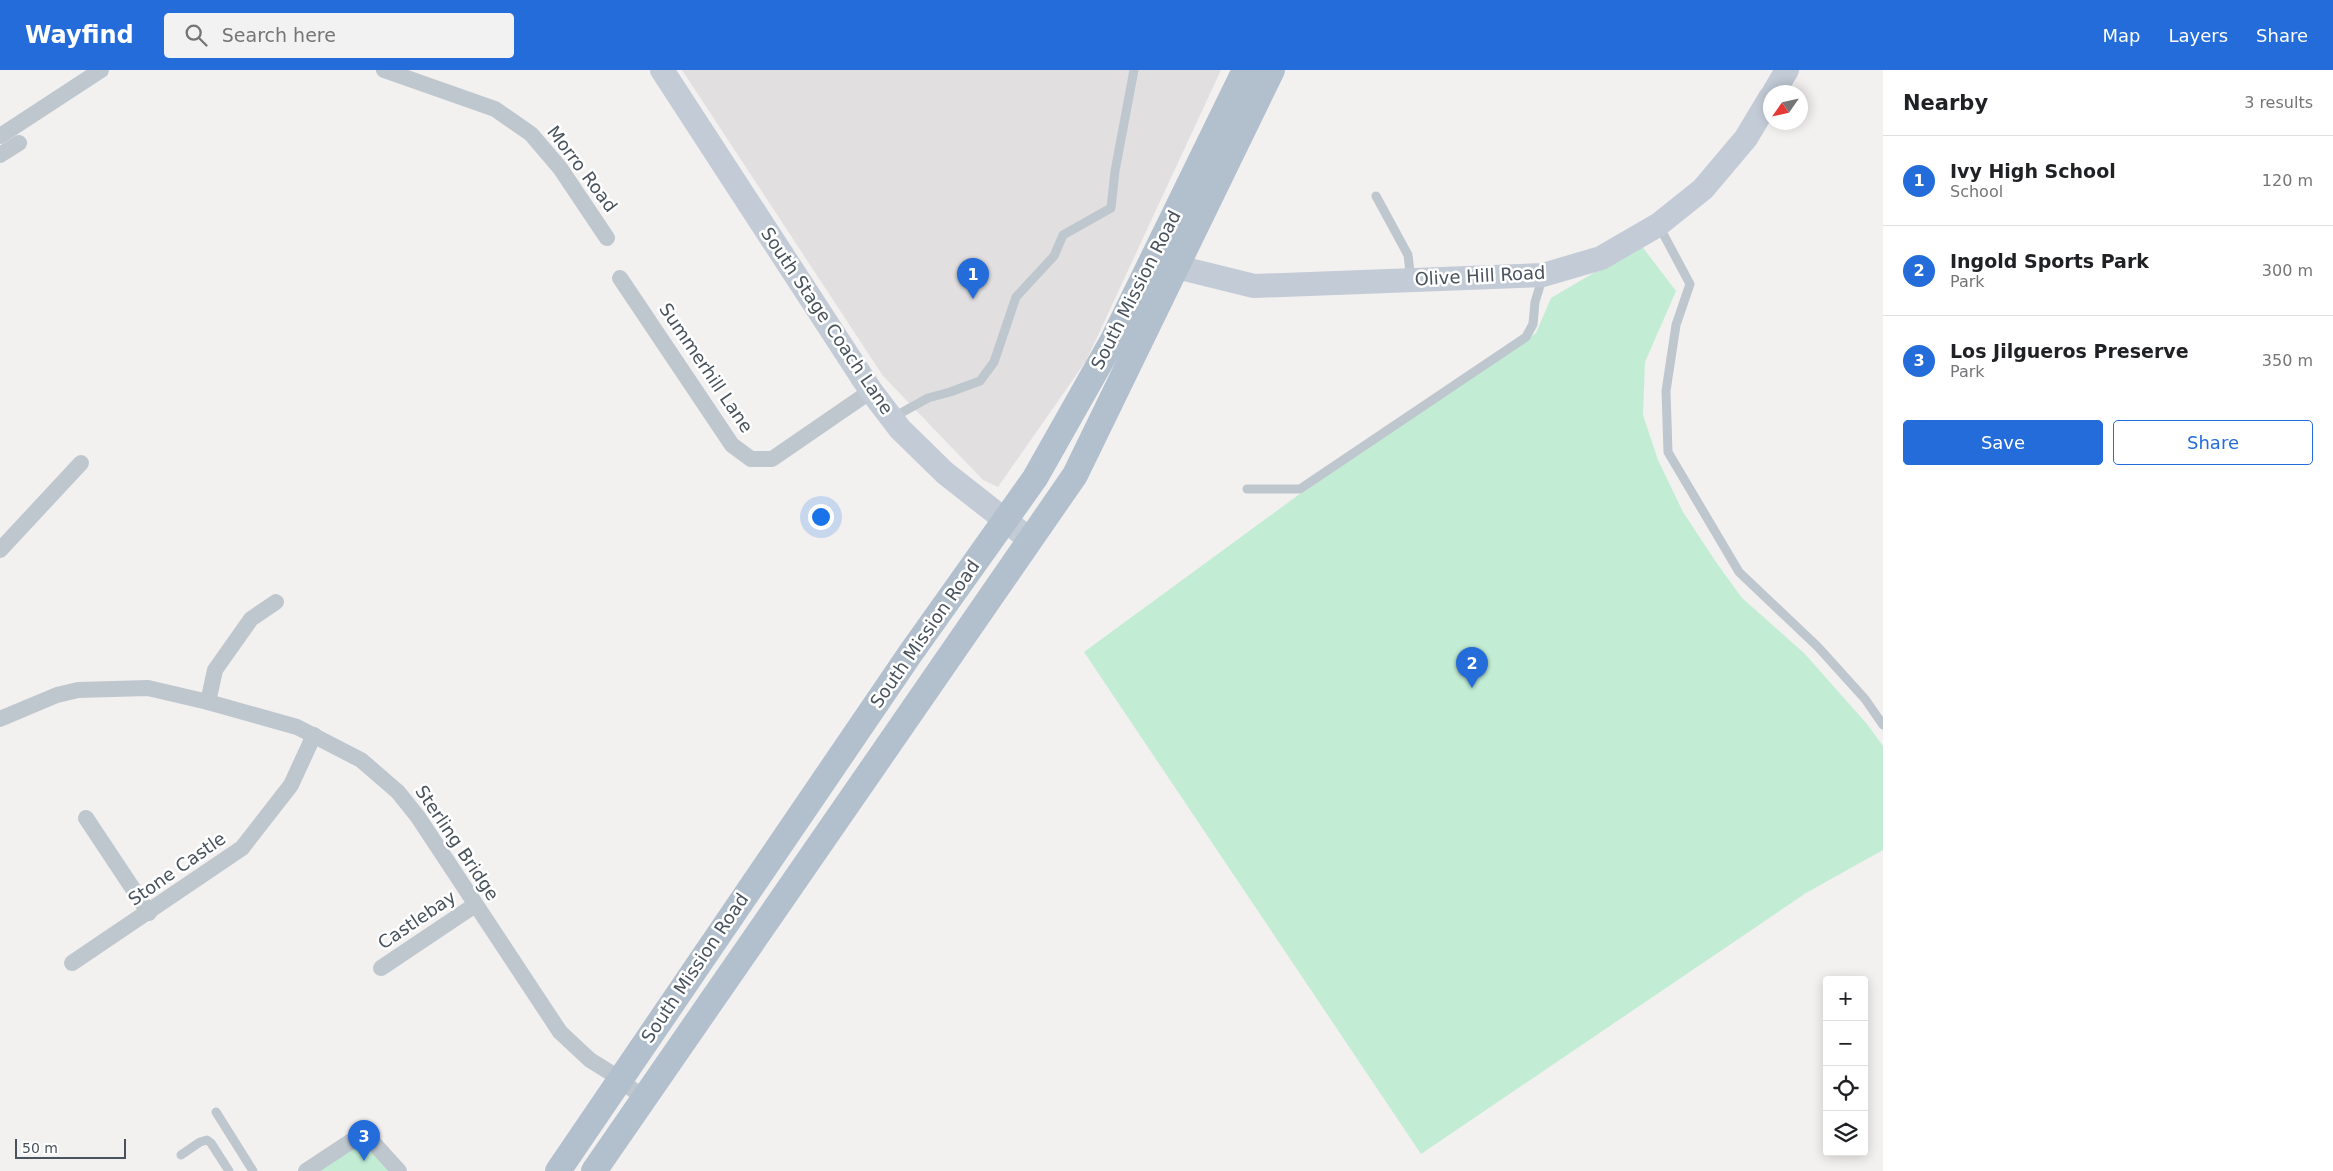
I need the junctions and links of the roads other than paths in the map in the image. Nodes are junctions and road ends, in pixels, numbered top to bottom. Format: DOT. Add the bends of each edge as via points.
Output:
graph roads {
  1 [pos="101,70"];
  2 [pos="384,70"];
  3 [pos="662,70"];
  4 [pos="1134,70"];
  5 [pos="1245,70"];
  6 [pos="1272,70"];
  7 [pos="1787,70"];
  8 [pos="1778,85"];
  9 [pos="1763,110"];
  10 [pos="0,136"];
  11 [pos="19,142"];
  12 [pos="0,155"];
  13 [pos="1376,196"];
  14 [pos="1658,225"];
  15 [pos="607,238"];
  16 [pos="1156,252"];
  17 [pos="1177,267"];
  18 [pos="1543,275"];
  19 [pos="620,278"];
  20 [pos="1411,280"];
  21 [pos="872,391"];
  22 [pos="892,418"];
  23 [pos="81,463"];
  24 [pos="1247,489"];
  25 [pos="1005,520"];
  26 [pos="1029,539"];
  27 [pos="0,550"];
  28 [pos="276,602"];
  29 [pos="208,702"];
  30 [pos="0,719"];
  31 [pos="1883,725"];
  32 [pos="314,735"];
  33 [pos="86,818"];
  34 [pos="475,905"];
  35 [pos="149,913"];
  36 [pos="72,963"];
  37 [pos="381,968"];
  38 [pos="619,1078"];
  39 [pos="645,1100"];
  40 [pos="216,1112"];
  41 [pos="181,1155"];
  42 [pos="229,1171"];
  43 [pos="253,1171"];
  44 [pos="306,1171"];
  45 [pos="399,1171"];
  46 [pos="558,1171"];
  47 [pos="594,1171"];
  1 -- 10 [label="street"];
  2 -- 15 [label="street, Morro Road" via="495,109 531,134 560,168"];
  3 -- 21 [label="main road, South Stage Coach Lane"];
  4 -- 22 [label="lane" via="1111,208 1063,235 1054,256 1016,297 994,362 980,380 928,398"];
  5 -- 16 [label="main road, South Mission Road"];
  6 -- 17 [label="main road, South Mission Road"];
  7 -- 8 [label="main road"];
  9 -- 14 [label="main road, Olive Hill Road" via="1746,138 1703,189"];
  11 -- 12 [label="street"];
  13 -- 20 [label="lane" via="1408,255"];
  14 -- 18 [label="main road, Olive Hill Road" via="1601,258"];
  14 -- 31 [label="lane" via="1690,284 1676,325 1666,391 1668,452 1739,572 1818,647 1865,699"];
  16 -- 17 [label="main road, Olive Hill Road"];
  16 -- 25 [label="main road, South Mission Road" via="1100,364 1035,478"];
  17 -- 20 [label="main road, Olive Hill Road" via="1254,286"];
  17 -- 26 [label="main road, South Mission Road" via="1075,475"];
  18 -- 20 [label="main road, Olive Hill Road"];
  18 -- 24 [label="lane" via="1533,324 1526,337 1300,488"];
  19 -- 21 [label="street, Summerhill Lane" via="732,445 750,460 772,458"];
  21 -- 22 [label="main road, South Stage Coach Lane"];
  22 -- 25 [label="main road, South Stage Coach Lane" via="945,473"];
  23 -- 27 [label="street"];
  25 -- 26 [label="main road, South Stage Coach Lane"];
  25 -- 38 [label="main road, South Mission Road"];
  26 -- 39 [label="main road, South Mission Road"];
  28 -- 29 [label="street" via="251,619 216,670"];
  29 -- 30 [label="street, Sterling Bridge" via="148,688 78,690 57,694"];
  29 -- 32 [label="street, Sterling Bridge" via="297,727"];
  32 -- 34 [label="street, Sterling Bridge" via="362,760 398,792"];
  32 -- 35 [label="street, Stone Castle" via="291,785 242,848"];
  33 -- 35 [label="street"];
  34 -- 37 [label="street, Castlebay"];
  34 -- 38 [label="street, Sterling Bridge" via="560,1032 590,1060"];
  35 -- 36 [label="street, Stone Castle"];
  38 -- 39 [label="street, Sterling Bridge"];
  38 -- 46 [label="main road, South Mission Road"];
  39 -- 47 [label="main road, South Mission Road"];
  40 -- 43 [label="lane"];
  41 -- 42 [label="lane" via="207,1140"];
  44 -- 45 [label="street" via="354,1140 370,1139"];
}
